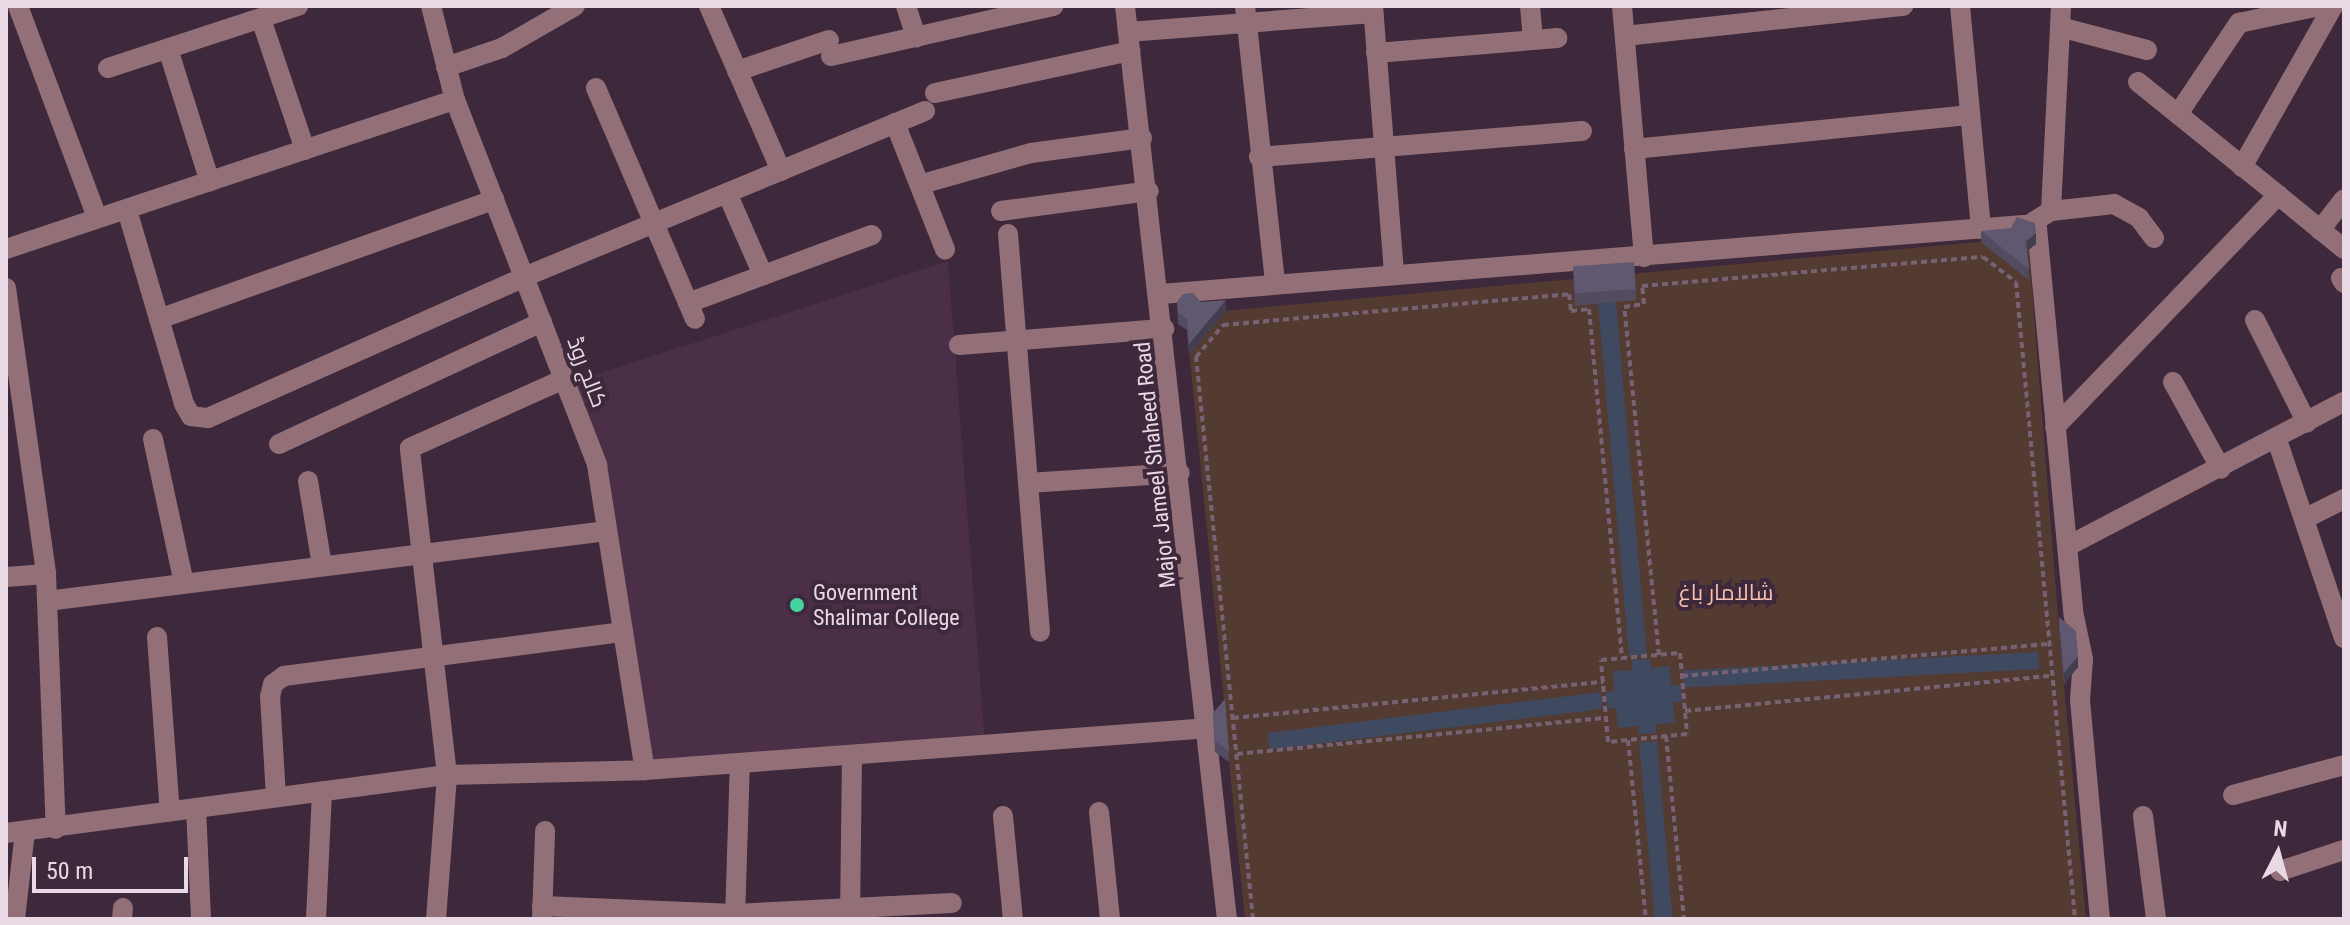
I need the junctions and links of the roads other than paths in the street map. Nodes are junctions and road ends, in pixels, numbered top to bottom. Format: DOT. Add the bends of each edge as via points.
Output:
graph roads {
  1 [pos="18,6"];
  2 [pos="298,6"];
  3 [pos="431,6"];
  4 [pos="575,6"];
  5 [pos="709,6"];
  6 [pos="906,6"];
  7 [pos="1053,6"];
  8 [pos="1125,6"];
  9 [pos="1530,6"];
  10 [pos="1622,6"];
  11 [pos="1903,6"];
  12 [pos="1960,6"];
  13 [pos="2319,6"];
  14 [pos="2333,6"];
  15 [pos="1373,10"];
  16 [pos="2245,14"];
  17 [pos="1246,15"];
  18 [pos="2061,16"];
  19 [pos="261,19"];
  20 [pos="1625,36"];
  21 [pos="916,37"];
  22 [pos="1557,38"];
  23 [pos="1533,40"];
  24 [pos="1130,41"];
  25 [pos="168,49"];
  26 [pos="2147,50"];
  27 [pos="1376,53"];
  28 [pos="446,67"];
  29 [pos="108,68"];
  30 [pos="737,71"];
  31 [pos="2138,82"];
  32 [pos="596,88"];
  33 [pos="455,100"];
  34 [pos="2178,114"];
  35 [pos="1970,115"];
  36 [pos="895,123"];
  37 [pos="1582,131"];
  38 [pos="1142,138"];
  39 [pos="1384,147"];
  40 [pos="1634,149"];
  41 [pos="305,150"];
  42 [pos="1259,157"];
  43 [pos="2242,167"];
  44 [pos="781,171"];
  45 [pos="210,182"];
  46 [pos="922,184"];
  47 [pos="1149,191"];
  48 [pos="727,193"];
  49 [pos="2278,195"];
  50 [pos="2344,199"];
  51 [pos="494,200"];
  52 [pos="127,210"];
  53 [pos="1001,211"];
  54 [pos="2051,211"];
  55 [pos="97,217"];
  56 [pos="654,223"];
  57 [pos="2030,224"];
  58 [pos="1981,229"];
  59 [pos="2320,230"];
  60 [pos="1008,234"];
  61 [pos="872,235"];
  62 [pos="2154,238"];
  63 [pos="6,249"];
  64 [pos="945,249"];
  65 [pos="2344,249"];
  66 [pos="1644,257"];
  67 [pos="763,275"];
  68 [pos="1394,275"];
  69 [pos="524,277"];
  70 [pos="1275,284"];
  71 [pos="6,288"];
  72 [pos="1161,294"];
  73 [pos="159,319"];
  74 [pos="2255,320"];
  75 [pos="542,322"];
  76 [pos="1164,329"];
  77 [pos="1016,341"];
  78 [pos="959,345"];
  79 [pos="564,379"];
  80 [pos="2173,382"];
  81 [pos="2344,402"];
  82 [pos="2307,423"];
  83 [pos="2055,427"];
  84 [pos="153,439"];
  85 [pos="2277,440"];
  86 [pos="279,444"];
  87 [pos="2221,469"];
  88 [pos="1180,473"];
  89 [pos="308,481"];
  90 [pos="1028,483"];
  91 [pos="2344,499"];
  92 [pos="2304,519"];
  93 [pos="607,531"];
  94 [pos="2068,546"];
  95 [pos="422,554"];
  96 [pos="322,566"];
  97 [pos="46,574"];
  98 [pos="6,577"];
  99 [pos="184,583"];
  100 [pos="2337,592"];
  101 [pos="47,601"];
  102 [pos="623,632"];
  103 [pos="1040,632"];
  104 [pos="157,637"];
  105 [pos="2344,638"];
  106 [pos="434,660"];
  107 [pos="1209,728"];
  108 [pos="852,755"];
  109 [pos="740,763"];
  110 [pos="2344,765"];
  111 [pos="645,770"];
  112 [pos="447,775"];
  113 [pos="322,791"];
  114 [pos="2233,795"];
  115 [pos="276,797"];
  116 [pos="196,808"];
  117 [pos="170,812"];
  118 [pos="1099,812"];
  119 [pos="1003,816"];
  120 [pos="2143,816"];
  121 [pos="56,829"];
  122 [pos="545,831"];
  123 [pos="16,832"];
  124 [pos="2344,850"];
  125 [pos="2280,871"];
  126 [pos="952,903"];
  127 [pos="542,912"];
  128 [pos="850,914"];
  129 [pos="735,916"];
  130 [pos="15,919"];
  131 [pos="201,919"];
  132 [pos="316,919"];
  133 [pos="436,919"];
  134 [pos="1013,919"];
  135 [pos="1110,919"];
  136 [pos="1227,919"];
  137 [pos="2100,919"];
  138 [pos="2156,919"];
  1 -- 55 [label="street"];
  2 -- 19 [label="street"];
  3 -- 28 [label="street, کالج روڈ"];
  4 -- 28 [label="street" via="502,48"];
  5 -- 30 [label="street"];
  6 -- 21 [label="street"];
  7 -- 21 [label="street"];
  8 -- 24 [label="street, Major Jameel Shaheed Road"];
  9 -- 23 [label="street"];
  10 -- 20 [label="street"];
  11 -- 20 [label="street"];
  12 -- 35 [label="street"];
  13 -- 16 [label="street"];
  14 -- 43 [label="street"];
  15 -- 17 [label="street"];
  15 -- 27 [label="street"];
  16 -- 34 [label="street"];
  17 -- 24 [label="street"];
  17 -- 42 [label="street"];
  18 -- 26 [label="street"];
  18 -- 54 [label="street"];
  19 -- 25 [label="street"];
  19 -- 41 [label="street"];
  20 -- 40 [label="street"];
  21 -- 30 [label="street" via="830,48"];
  22 -- 23 [label="street"];
  23 -- 27 [label="street"];
  24 -- 36 [label="street" via="930,102"];
  24 -- 38 [label="street, Major Jameel Shaheed Road"];
  25 -- 29 [label="street"];
  25 -- 45 [label="street"];
  27 -- 39 [label="street"];
  28 -- 33 [label="street, کالج روڈ"];
  30 -- 44 [label="street"];
  31 -- 34 [label="street"];
  32 -- 56 [label="street"];
  33 -- 41 [label="street"];
  33 -- 51 [label="street, کالج روڈ"];
  34 -- 43 [label="street"];
  35 -- 40 [label="street"];
  35 -- 58 [label="street"];
  36 -- 44 [label="street"];
  36 -- 46 [label="street"];
  37 -- 39 [label="street"];
  38 -- 46 [label="street" via="1031,153"];
  38 -- 47 [label="street, Major Jameel Shaheed Road"];
  39 -- 42 [label="street"];
  39 -- 68 [label="street"];
  40 -- 66 [label="street"];
  41 -- 45 [label="street"];
  42 -- 70 [label="street"];
  43 -- 49 [label="street"];
  44 -- 48 [label="street"];
  45 -- 52 [label="street"];
  46 -- 64 [label="street"];
  47 -- 53 [label="street"];
  47 -- 72 [label="street, Major Jameel Shaheed Road"];
  48 -- 56 [label="street"];
  48 -- 67 [label="street"];
  49 -- 59 [label="street"];
  49 -- 83 [label="street"];
  50 -- 59 [label="street"];
  51 -- 69 [label="street, کالج روڈ"];
  51 -- 73 [label="street"];
  52 -- 55 [label="street"];
  52 -- 73 [label="street"];
  54 -- 57 [label="street"];
  54 -- 62 [label="street" via="2114,204 2139,218"];
  55 -- 63 [label="street"];
  56 -- 67 [label="street" via="692,311"];
  56 -- 69 [label="street"];
  57 -- 58 [label="street"];
  57 -- 83 [label="street" via="2040,234"];
  58 -- 66 [label="street"];
  59 -- 65 [label="street"];
  60 -- 77 [label="street"];
  61 -- 67 [label="street"];
  66 -- 68 [label="street"];
  68 -- 70 [label="street"];
  69 -- 73 [label="street" via="208,418 191,416 184,404"];
  69 -- 75 [label="street, کالج روڈ"];
  70 -- 72 [label="street"];
  71 -- 97 [label="street"];
  72 -- 76 [label="street, Major Jameel Shaheed Road"];
  74 -- 82 [label="street"];
  75 -- 79 [label="street, کالج روڈ"];
  75 -- 86 [label="street"];
  76 -- 77 [label="street"];
  76 -- 88 [label="street, Major Jameel Shaheed Road"];
  77 -- 78 [label="street"];
  77 -- 90 [label="street"];
  79 -- 93 [label="street, کالج روڈ" via="597,465"];
  79 -- 95 [label="street" via="410,448"];
  80 -- 87 [label="street"];
  81 -- 82 [label="street"];
  82 -- 85 [label="street"];
  83 -- 94 [label="street"];
  84 -- 99 [label="street"];
  85 -- 87 [label="street"];
  85 -- 92 [label="street"];
  87 -- 94 [label="street"];
  88 -- 90 [label="street"];
  88 -- 107 [label="street, Major Jameel Shaheed Road"];
  89 -- 96 [label="street"];
  90 -- 103 [label="street"];
  91 -- 92 [label="street"];
  92 -- 100 [label="street"];
  93 -- 95 [label="street"];
  93 -- 102 [label="street, کالج روڈ"];
  94 -- 137 [label="street" via="2083,659 2080,700"];
  95 -- 96 [label="street"];
  95 -- 106 [label="street"];
  96 -- 99 [label="street"];
  97 -- 98 [label="street"];
  97 -- 101 [label="street"];
  99 -- 101 [label="street"];
  100 -- 105 [label="street"];
  101 -- 121 [label="street"];
  102 -- 106 [label="street"];
  102 -- 111 [label="street, کالج روڈ"];
  104 -- 117 [label="street"];
  106 -- 112 [label="street"];
  106 -- 115 [label="street" via="284,676 273,684"];
  107 -- 108 [label="street"];
  107 -- 136 [label="street, Major Jameel Shaheed Road"];
  108 -- 109 [label="street"];
  108 -- 128 [label="street"];
  109 -- 111 [label="street"];
  109 -- 129 [label="street"];
  110 -- 114 [label="street"];
  111 -- 112 [label="street"];
  112 -- 113 [label="street"];
  112 -- 133 [label="street"];
  113 -- 115 [label="street"];
  113 -- 132 [label="street"];
  115 -- 116 [label="street"];
  116 -- 117 [label="street"];
  116 -- 131 [label="street"];
  117 -- 121 [label="street"];
  118 -- 135 [label="street"];
  119 -- 134 [label="street"];
  120 -- 138 [label="street"];
  121 -- 123 [label="street"];
  122 -- 127 [label="street"];
  123 -- 130 [label="street"];
  124 -- 125 [label="street"];
  126 -- 128 [label="street"];
  127 -- 129 [label="street"];
  128 -- 129 [label="street"];
}
